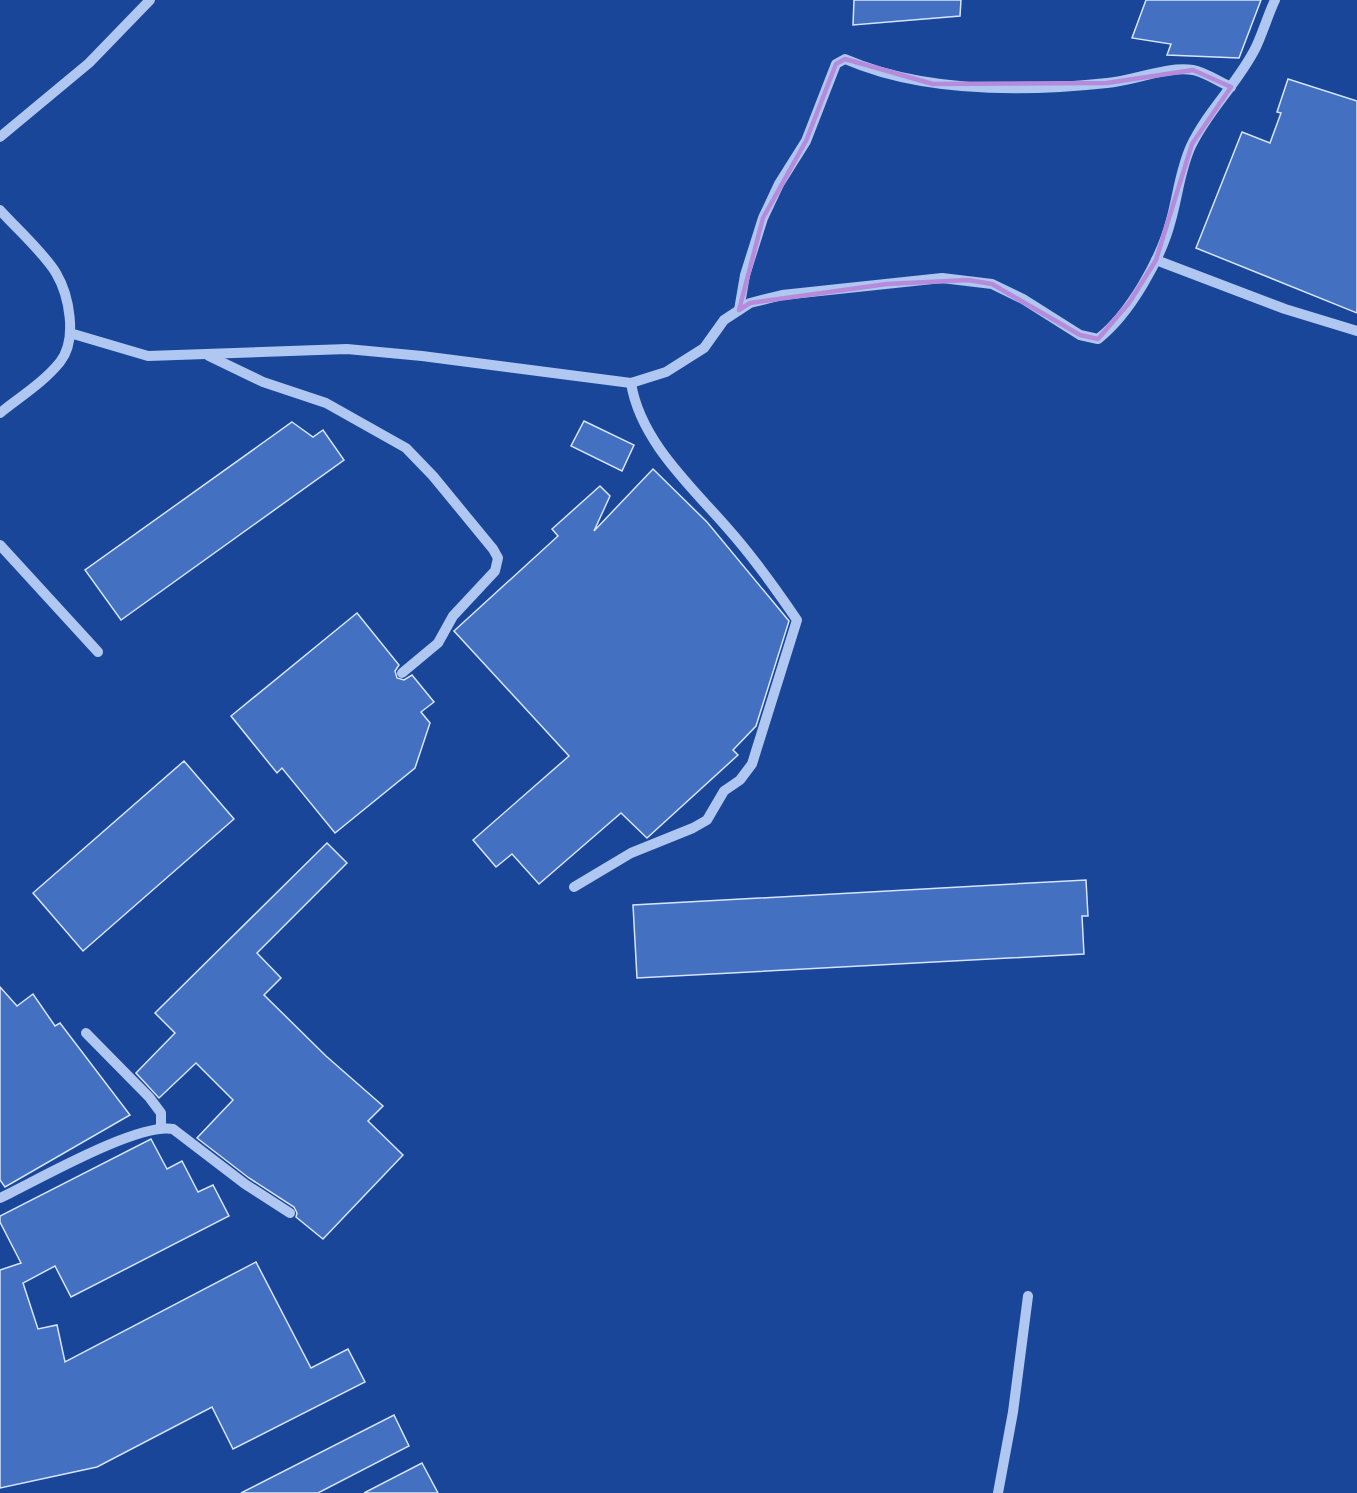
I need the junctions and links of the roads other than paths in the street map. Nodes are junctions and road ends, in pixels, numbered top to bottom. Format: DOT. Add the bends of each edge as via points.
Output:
graph roads {
  1 [pos="150,0"];
  2 [pos="1275,0"];
  3 [pos="1231,87"];
  4 [pos="0,137"];
  5 [pos="0,210"];
  6 [pos="1156,260"];
  7 [pos="739,310"];
  8 [pos="1357,331"];
  9 [pos="70,333"];
  10 [pos="206,355"];
  11 [pos="631,383"];
  12 [pos="0,413"];
  13 [pos="0,545"];
  14 [pos="98,652"];
  15 [pos="402,674"];
  16 [pos="574,887"];
  17 [pos="86,1033"];
  18 [pos="161,1127"];
  19 [pos="0,1198"];
  20 [pos="290,1213"];
  21 [pos="1028,1296"];
  22 [pos="998,1493"];
  1 -- 4 [label="street" via="89,63"];
  2 -- 3 [label="street" via="1256,47"];
  3 -- 6 [label="street" via="1192,144"];
  3 -- 7 [label="street" via="1193,70 1107,83 1019,87 933,84 845,59 836,64 806,141 763,218 745,275"];
  5 -- 9 [label="street" via="56,272 68,304"];
  6 -- 7 [label="street" via="1129,303 1098,339 1080,335 992,284 968,280 942,278 782,295"];
  6 -- 8 [label="street"];
  7 -- 11 [label="street" via="724,320 704,348 666,372"];
  9 -- 10 [label="street" via="148,356"];
  9 -- 12 [label="street" via="62,360"];
  10 -- 11 [label="street" via="346,349"];
  10 -- 15 [label="street" via="263,382 326,403 406,448 493,549 498,558 495,571 453,616 438,643"];
  11 -- 16 [label="street" via="634,402 679,475 763,570 797,620 752,764 740,780 724,791 707,820 631,853"];
  13 -- 14 [label="street"];
  17 -- 18 [label="street" via="162,1113"];
  18 -- 19 [label="street" via="116,1142"];
  18 -- 20 [label="street" via="173,1129"];
  21 -- 22 [label="street"];
}
